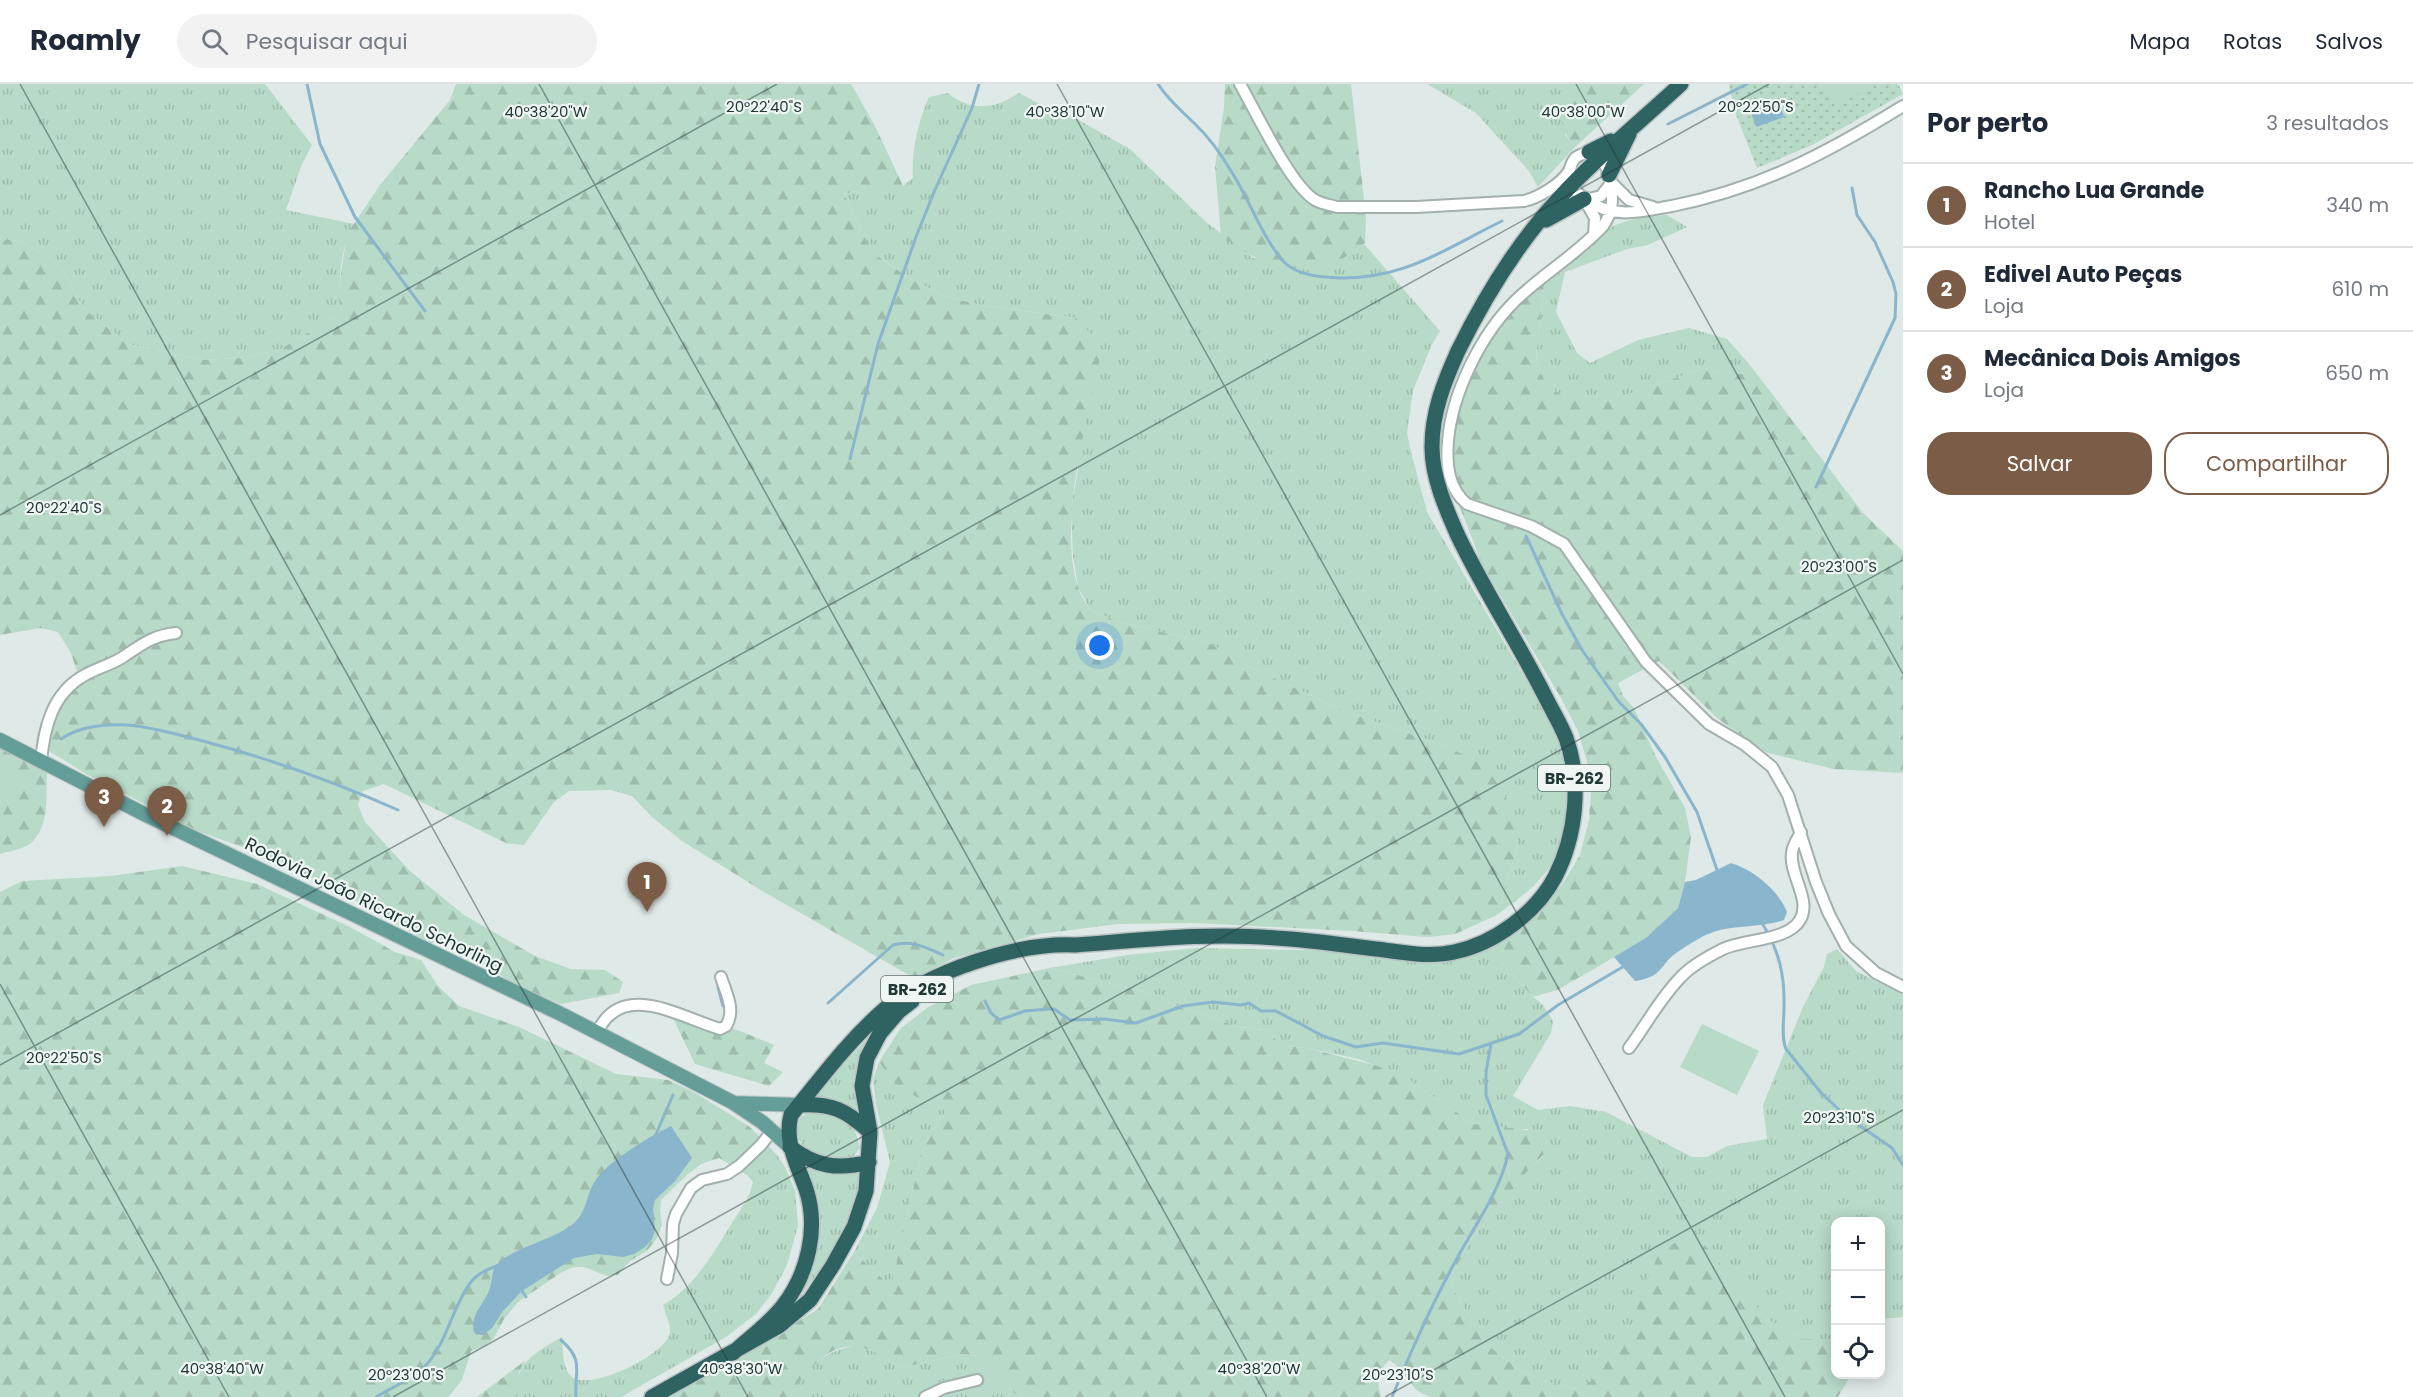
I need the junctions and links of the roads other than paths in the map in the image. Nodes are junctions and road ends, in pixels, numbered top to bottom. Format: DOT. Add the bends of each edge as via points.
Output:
graph roads {
  1 [pos="1240,84"];
  2 [pos="1682,84"];
  3 [pos="1903,106"];
  4 [pos="1629,132"];
  5 [pos="1595,155"];
  6 [pos="1570,177"];
  7 [pos="1610,180"];
  8 [pos="1586,200"];
  9 [pos="1659,208"];
  10 [pos="1611,212"];
  11 [pos="1536,226"];
  12 [pos="1594,235"];
  13 [pos="176,633"];
  14 [pos="0,740"];
  15 [pos="41,762"];
  16 [pos="1801,832"];
  17 [pos="1076,945"];
  18 [pos="721,976"];
  19 [pos="1903,987"];
  20 [pos="597,1033"];
  21 [pos="1629,1048"];
  22 [pos="732,1102"];
  23 [pos="799,1105"];
  24 [pos="772,1131"];
  25 [pos="870,1132"];
  26 [pos="789,1147"];
  27 [pos="869,1162"];
  28 [pos="667,1279"];
  29 [pos="733,1353"];
  30 [pos="977,1380"];
  31 [pos="652,1397"];
  32 [pos="925,1397"];
  1 -- 6 [label="street" via="1297,184 1314,200 1326,204 1416,207 1524,201 1537,198"];
  2 -- 4 [label="highway, BR-262"];
  3 -- 9 [label="street" via="1797,166 1731,192"];
  4 -- 5 [label="highway, BR-262"];
  4 -- 7 [label="highway"];
  5 -- 6 [label="highway, BR-262"];
  5 -- 7 [label="street"];
  6 -- 8 [label="street"];
  6 -- 11 [label="highway, BR-262"];
  7 -- 8 [label="street" via="1605,192"];
  7 -- 9 [label="street" via="1629,200"];
  7 -- 10 [label="street"];
  8 -- 10 [label="street"];
  8 -- 11 [label="highway"];
  8 -- 12 [label="street" via="1595,219"];
  9 -- 10 [label="street"];
  10 -- 12 [label="street"];
  11 -- 17 [label="highway, BR-262" via="1475,316 1437,402 1432,448 1448,514 1567,739 1575,801 1571,836 1547,891 1527,913 1498,934 1457,952 1429,956 1220,934"];
  12 -- 16 [label="street" via="1516,301 1490,331 1463,381 1453,410 1447,455 1449,477 1467,504 1531,526 1564,544 1646,662 1709,724 1772,767 1788,795"];
  13 -- 15 [label="street" via="149,639 123,658 70,686 45,728"];
  14 -- 15 [label="main road, Rodovia João Ricardo Schorling"];
  15 -- 20 [label="main road, Rodovia João Ricardo Schorling"];
  16 -- 19 [label="street" via="1816,882 1846,946 1876,973"];
  16 -- 21 [label="street" via="1792,852 1802,898 1799,923 1776,936 1725,948 1696,964 1681,977"];
  17 -- 23 [label="highway, BR-262" via="1028,947 992,957 908,993 856,1037"];
  17 -- 25 [label="highway, BR-262" via="974,971 916,998 899,1011 867,1058 862,1086"];
  18 -- 20 [label="street" via="731,1018 720,1029 651,1005 633,1005 609,1013"];
  20 -- 22 [label="main road, Rodovia João Ricardo Schorling"];
  22 -- 23 [label="main road, Rodovia João Ricardo Schorling"];
  22 -- 24 [label="main road, Rodovia João Ricardo Schorling"];
  23 -- 25 [label="highway" via="835,1107"];
  23 -- 26 [label="highway, BR-262" via="787,1129"];
  24 -- 26 [label="main road, Rodovia João Ricardo Schorling"];
  24 -- 28 [label="street" via="739,1166 691,1188 673,1224"];
  25 -- 27 [label="highway, BR-262"];
  26 -- 27 [label="highway" via="820,1164 838,1168"];
  26 -- 29 [label="highway, BR-262" via="807,1191 812,1221 808,1253 783,1306"];
  27 -- 29 [label="highway, BR-262" via="866,1191 854,1227 810,1300 779,1326"];
  29 -- 31 [label="highway, BR-262"];
  30 -- 32 [label="street"];
}
